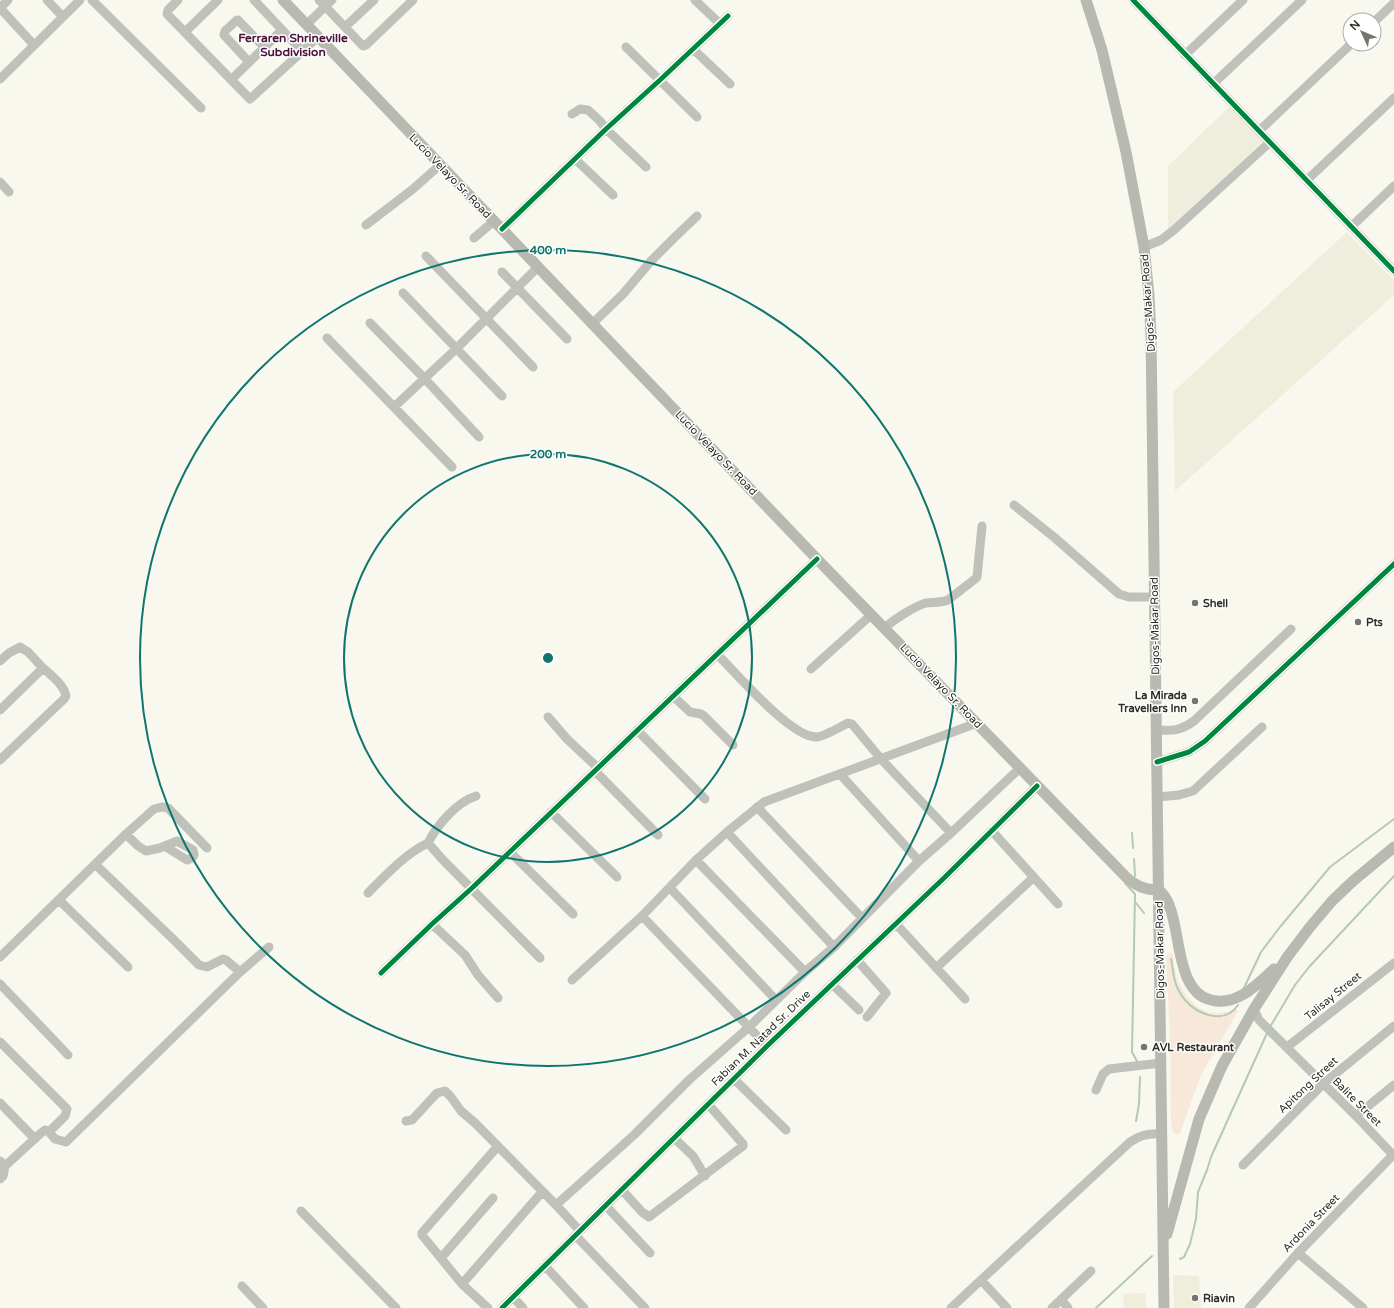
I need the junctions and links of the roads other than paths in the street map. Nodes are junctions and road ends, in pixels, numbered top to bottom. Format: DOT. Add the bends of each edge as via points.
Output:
graph roads {
  1 [pos="8,0"];
  2 [pos="47,0"];
  3 [pos="80,0"];
  4 [pos="92,0"];
  5 [pos="178,0"];
  6 [pos="218,0"];
  7 [pos="254,0"];
  8 [pos="283,0"];
  9 [pos="374,0"];
  10 [pos="413,0"];
  11 [pos="695,0"];
  12 [pos="1086,0"];
  13 [pos="1133,0"];
  14 [pos="1243,0"];
  15 [pos="1302,0"];
  16 [pos="325,2"];
  17 [pos="1394,3"];
  18 [pos="1382,14"];
  19 [pos="728,16"];
  20 [pos="63,17"];
  21 [pos="306,24"];
  22 [pos="720,24"];
  23 [pos="345,27"];
  24 [pos="282,30"];
  25 [pos="185,32"];
  26 [pos="318,37"];
  27 [pos="34,45"];
  28 [pos="264,47"];
  29 [pos="626,47"];
  30 [pos="694,49"];
  31 [pos="302,51"];
  32 [pos="1343,52"];
  33 [pos="1184,55"];
  34 [pos="249,62"];
  35 [pos="0,79"];
  36 [pos="231,80"];
  37 [pos="660,80"];
  38 [pos="730,84"];
  39 [pos="1213,84"];
  40 [pos="1394,98"];
  41 [pos="201,108"];
  42 [pos="572,114"];
  43 [pos="697,117"];
  44 [pos="606,129"];
  45 [pos="1259,131"];
  46 [pos="1270,142"];
  47 [pos="575,159"];
  48 [pos="440,165"];
  49 [pos="646,167"];
  50 [pos="1307,180"];
  51 [pos="0,182"];
  52 [pos="1394,186"];
  53 [pos="10,192"];
  54 [pos="613,195"];
  55 [pos="698,216"];
  56 [pos="494,221"];
  57 [pos="366,225"];
  58 [pos="1351,227"];
  59 [pos="502,229"];
  60 [pos="474,238"];
  61 [pos="1144,248"];
  62 [pos="426,256"];
  63 [pos="538,267"];
  64 [pos="1394,271"];
  65 [pos="502,272"];
  66 [pos="518,288"];
  67 [pos="403,294"];
  68 [pos="487,318"];
  69 [pos="370,323"];
  70 [pos="592,324"];
  71 [pos="327,338"];
  72 [pos="567,339"];
  73 [pos="456,349"];
  74 [pos="533,367"];
  75 [pos="425,378"];
  76 [pos="502,396"];
  77 [pos="394,407"];
  78 [pos="479,436"];
  79 [pos="452,467"];
  80 [pos="1014,505"];
  81 [pos="982,526"];
  82 [pos="817,559"];
  83 [pos="1394,564"];
  84 [pos="1155,597"];
  85 [pos="871,614"];
  86 [pos="884,628"];
  87 [pos="1291,629"];
  88 [pos="717,654"];
  89 [pos="0,661"];
  90 [pos="43,668"];
  91 [pos="811,670"];
  92 [pos="673,696"];
  93 [pos="0,710"];
  94 [pos="548,717"];
  95 [pos="977,723"];
  96 [pos="1262,727"];
  97 [pos="637,730"];
  98 [pos="1157,730"];
  99 [pos="733,745"];
  100 [pos="881,759"];
  101 [pos="0,760"];
  102 [pos="1157,762"];
  103 [pos="1020,768"];
  104 [pos="596,769"];
  105 [pos="840,774"];
  106 [pos="1037,786"];
  107 [pos="476,796"];
  108 [pos="1158,797"];
  109 [pos="705,799"];
  110 [pos="757,807"];
  111 [pos="551,812"];
  112 [pos="992,831"];
  113 [pos="727,832"];
  114 [pos="951,833"];
  115 [pos="126,834"];
  116 [pos="658,835"];
  117 [pos="428,843"];
  118 [pos="166,847"];
  119 [pos="1394,847"];
  120 [pos="207,848"];
  121 [pos="510,852"];
  122 [pos="696,860"];
  123 [pos="919,861"];
  124 [pos="96,864"];
  125 [pos="617,877"];
  126 [pos="1034,877"];
  127 [pos="472,888"];
  128 [pos="670,888"];
  129 [pos="1159,890"];
  130 [pos="368,893"];
  131 [pos="59,900"];
  132 [pos="1058,904"];
  133 [pos="573,914"];
  134 [pos="642,916"];
  135 [pos="862,918"];
  136 [pos="432,924"];
  137 [pos="896,924"];
  138 [pos="269,947"];
  139 [pos="834,947"];
  140 [pos="1288,956"];
  141 [pos="0,957"];
  142 [pos="540,958"];
  143 [pos="858,960"];
  144 [pos="1394,963"];
  145 [pos="128,967"];
  146 [pos="936,968"];
  147 [pos="240,972"];
  148 [pos="805,972"];
  149 [pos="381,973"];
  150 [pos="572,980"];
  151 [pos="0,984"];
  152 [pos="832,984"];
  153 [pos="498,998"];
  154 [pos="965,999"];
  155 [pos="776,1000"];
  156 [pos="1254,1009"];
  157 [pos="859,1010"];
  158 [pos="867,1016"];
  159 [pos="749,1026"];
  160 [pos="1394,1026"];
  161 [pos="0,1042"];
  162 [pos="767,1046"];
  163 [pos="1287,1047"];
  164 [pos="68,1055"];
  165 [pos="1161,1063"];
  166 [pos="734,1079"];
  167 [pos="1323,1084"];
  168 [pos="1394,1084"];
  169 [pos="1096,1090"];
  170 [pos="0,1103"];
  171 [pos="708,1104"];
  172 [pos="1356,1116"];
  173 [pos="406,1121"];
  174 [pos="786,1130"];
  175 [pos="49,1132"];
  176 [pos="1162,1134"];
  177 [pos="674,1138"];
  178 [pos="35,1139"];
  179 [pos="498,1146"];
  180 [pos="1392,1151"];
  181 [pos="3,1163"];
  182 [pos="1243,1165"];
  183 [pos="705,1176"];
  184 [pos="0,1179"];
  185 [pos="622,1190"];
  186 [pos="542,1192"];
  187 [pos="493,1198"];
  188 [pos="556,1205"];
  189 [pos="606,1206"];
  190 [pos="301,1211"];
  191 [pos="578,1234"];
  192 [pos="1163,1248"];
  193 [pos="650,1253"];
  194 [pos="1298,1253"];
  195 [pos="441,1258"];
  196 [pos="545,1266"];
  197 [pos="1091,1271"];
  198 [pos="981,1280"];
  199 [pos="462,1284"];
  200 [pos="242,1286"];
  201 [pos="513,1298"];
  202 [pos="1061,1300"];
  203 [pos="263,1308"];
  204 [pos="396,1308"];
  205 [pos="488,1308"];
  206 [pos="502,1308"];
  207 [pos="523,1308"];
  208 [pos="584,1308"];
  209 [pos="645,1308"];
  210 [pos="952,1308"];
  211 [pos="1007,1308"];
  212 [pos="1052,1308"];
  213 [pos="1068,1308"];
  214 [pos="1164,1308"];
  215 [pos="1249,1308"];
  216 [pos="1363,1308"];
  1 -- 27 [label="street" via="0,8"];
  2 -- 20 [label="street"];
  3 -- 20 [label="street"];
  4 -- 41 [label="street"];
  5 -- 25 [label="street" via="167,14"];
  6 -- 25 [label="street"];
  7 -- 24 [label="street"];
  8 -- 21 [label="main road, Lucio Velayo Sr. Road"];
  9 -- 23 [label="street"];
  10 -- 23 [label="street" via="364,46"];
  11 -- 22 [label="street"];
  12 -- 61 [label="main road, Digos-Makar Road" via="1102,50 1124,144"];
  13 -- 33 [label="street"];
  14 -- 33 [label="street"];
  15 -- 39 [label="street"];
  16 -- 21 [label="street"];
  16 -- 23 [label="street"];
  17 -- 18 [label="street"];
  19 -- 22 [label="street"];
  20 -- 27 [label="street"];
  21 -- 26 [label="main road, Lucio Velayo Sr. Road"];
  22 -- 30 [label="street"];
  24 -- 28 [label="street"];
  24 -- 31 [label="street"];
  25 -- 36 [label="street"];
  26 -- 31 [label="street"];
  26 -- 48 [label="main road, Lucio Velayo Sr. Road"];
  27 -- 35 [label="street"];
  28 -- 34 [label="street"];
  28 -- 34 [label="street" via="238,20 225,31 224,34"];
  29 -- 37 [label="street"];
  30 -- 37 [label="street"];
  30 -- 38 [label="street"];
  31 -- 36 [label="street" via="251,99"];
  32 -- 45 [label="street"];
  33 -- 39 [label="street"];
  34 -- 36 [label="street"];
  37 -- 43 [label="street"];
  37 -- 44 [label="street"];
  39 -- 45 [label="street"];
  40 -- 50 [label="street"];
  42 -- 44 [label="street" via="580,109 588,110"];
  44 -- 47 [label="street"];
  44 -- 49 [label="street"];
  45 -- 46 [label="street"];
  46 -- 50 [label="street"];
  46 -- 61 [label="street" via="1170,233"];
  47 -- 54 [label="street"];
  47 -- 59 [label="street"];
  48 -- 56 [label="main road, Lucio Velayo Sr. Road"];
  48 -- 57 [label="street"];
  50 -- 58 [label="street"];
  51 -- 53 [label="street"];
  52 -- 58 [label="street"];
  55 -- 70 [label="street" via="651,261 623,294"];
  56 -- 59 [label="main road, Lucio Velayo Sr. Road"];
  56 -- 60 [label="street"];
  58 -- 64 [label="street"];
  59 -- 63 [label="main road, Lucio Velayo Sr. Road"];
  61 -- 84 [label="main road, Digos-Makar Road" via="1151,335"];
  62 -- 68 [label="street"];
  63 -- 66 [label="street"];
  63 -- 70 [label="main road, Lucio Velayo Sr. Road"];
  65 -- 66 [label="street"];
  66 -- 68 [label="street"];
  66 -- 72 [label="street"];
  67 -- 73 [label="street"];
  68 -- 73 [label="street"];
  68 -- 74 [label="street"];
  69 -- 75 [label="street"];
  70 -- 82 [label="main road, Lucio Velayo Sr. Road"];
  71 -- 77 [label="street"];
  73 -- 75 [label="street"];
  73 -- 76 [label="street"];
  75 -- 77 [label="street"];
  75 -- 78 [label="street"];
  77 -- 79 [label="street"];
  80 -- 84 [label="street" via="1119,594 1129,597"];
  81 -- 86 [label="street" via="977,577 948,600 916,607"];
  82 -- 85 [label="main road, Lucio Velayo Sr. Road"];
  82 -- 88 [label="street"];
  83 -- 102 [label="street" via="1205,741 1189,752"];
  84 -- 98 [label="main road, Digos-Makar Road"];
  85 -- 86 [label="main road, Lucio Velayo Sr. Road"];
  85 -- 91 [label="street"];
  86 -- 95 [label="main road, Lucio Velayo Sr. Road"];
  87 -- 98 [label="street" via="1194,721 1179,730"];
  88 -- 92 [label="street"];
  88 -- 100 [label="street" via="767,706 798,731 818,737 850,723"];
  89 -- 90 [label="street" via="20,647"];
  90 -- 93 [label="street"];
  90 -- 101 [label="street" via="62,687 66,696"];
  92 -- 97 [label="street"];
  92 -- 99 [label="street" via="690,712 704,716"];
  94 -- 104 [label="street"];
  95 -- 100 [label="street"];
  95 -- 103 [label="main road, Lucio Velayo Sr. Road"];
  96 -- 108 [label="street" via="1193,791"];
  97 -- 104 [label="street"];
  97 -- 109 [label="street"];
  98 -- 102 [label="main road, Digos-Makar Road"];
  100 -- 105 [label="street"];
  100 -- 114 [label="street"];
  102 -- 108 [label="main road, Digos-Makar Road"];
  103 -- 106 [label="main road, Lucio Velayo Sr. Road"];
  103 -- 114 [label="street"];
  104 -- 111 [label="street"];
  104 -- 116 [label="street"];
  105 -- 110 [label="street" via="764,802"];
  105 -- 123 [label="street"];
  106 -- 112 [label="street, Fabian M. Natad Sr. Drive"];
  106 -- 129 [label="main road, Lucio Velayo Sr. Road" via="1132,883 1144,889"];
  107 -- 117 [label="street" via="466,800 440,824"];
  108 -- 129 [label="main road, Digos-Makar Road"];
  110 -- 113 [label="street"];
  110 -- 135 [label="street"];
  111 -- 121 [label="street"];
  111 -- 125 [label="street"];
  112 -- 126 [label="street"];
  112 -- 137 [label="street, Fabian M. Natad Sr. Drive"];
  113 -- 122 [label="street"];
  113 -- 139 [label="street"];
  114 -- 123 [label="street"];
  115 -- 118 [label="street" via="146,851"];
  115 -- 120 [label="street" via="154,809 168,808"];
  115 -- 124 [label="street"];
  117 -- 127 [label="street"];
  117 -- 130 [label="street" via="409,855"];
  119 -- 140 [label="main road" via="1332,901"];
  121 -- 127 [label="street"];
  121 -- 133 [label="street"];
  122 -- 128 [label="street"];
  122 -- 148 [label="street"];
  123 -- 135 [label="street"];
  124 -- 131 [label="street"];
  124 -- 147 [label="street" via="199,965 207,967 223,959"];
  126 -- 132 [label="street"];
  126 -- 146 [label="street"];
  127 -- 136 [label="street"];
  127 -- 142 [label="street"];
  128 -- 134 [label="street"];
  128 -- 155 [label="street"];
  129 -- 140 [label="main road" via="1171,910 1189,983 1200,996 1222,1002 1243,995"];
  129 -- 165 [label="main road, Digos-Makar Road"];
  131 -- 141 [label="street"];
  131 -- 145 [label="street"];
  134 -- 150 [label="street"];
  134 -- 159 [label="street"];
  135 -- 139 [label="street"];
  136 -- 149 [label="street"];
  136 -- 153 [label="street" via="465,955"];
  137 -- 143 [label="street, Fabian M. Natad Sr. Drive"];
  137 -- 146 [label="street"];
  138 -- 147 [label="street"];
  139 -- 148 [label="street"];
  140 -- 156 [label="main road"];
  143 -- 152 [label="street, Fabian M. Natad Sr. Drive"];
  143 -- 158 [label="street" via="886,993"];
  144 -- 163 [label="street, Talisay Street"];
  146 -- 154 [label="street"];
  147 -- 175 [label="street" via="66,1142 55,1138"];
  148 -- 155 [label="street"];
  151 -- 164 [label="street"];
  152 -- 157 [label="street"];
  152 -- 162 [label="street, Fabian M. Natad Sr. Drive"];
  155 -- 159 [label="street"];
  156 -- 163 [label="street, Balite Street" via="1268,1029"];
  156 -- 192 [label="main road" via="1222,1066 1199,1119"];
  159 -- 162 [label="street"];
  159 -- 188 [label="street"];
  160 -- 167 [label="street, Apitong Street"];
  161 -- 175 [label="street" via="67,1109"];
  162 -- 166 [label="street, Fabian M. Natad Sr. Drive"];
  163 -- 167 [label="street, Balite Street"];
  165 -- 169 [label="street" via="1109,1069 1103,1074"];
  165 -- 176 [label="main road, Digos-Makar Road"];
  166 -- 171 [label="street, Fabian M. Natad Sr. Drive"];
  166 -- 174 [label="street"];
  167 -- 172 [label="street, Balite Street"];
  167 -- 182 [label="street, Apitong Street"];
  168 -- 172 [label="street"];
  170 -- 178 [label="street"];
  171 -- 177 [label="street, Fabian M. Natad Sr. Drive"];
  171 -- 183 [label="street" via="744,1145"];
  172 -- 180 [label="street, Balite Street"];
  173 -- 179 [label="street" via="412,1120 437,1093 445,1092"];
  175 -- 178 [label="street" via="45,1130"];
  176 -- 192 [label="main road, Digos-Makar Road"];
  176 -- 198 [label="street" via="1136,1137"];
  177 -- 183 [label="street" via="693,1156"];
  177 -- 185 [label="street, Fabian M. Natad Sr. Drive"];
  178 -- 181 [label="street"];
  179 -- 186 [label="street"];
  179 -- 195 [label="street" via="422,1233"];
  180 -- 194 [label="street, Ardonia Street"];
  181 -- 184 [label="street" via="3,1176"];
  183 -- 185 [label="street" via="649,1217"];
  185 -- 189 [label="street, Fabian M. Natad Sr. Drive"];
  186 -- 188 [label="street"];
  186 -- 199 [label="street"];
  187 -- 195 [label="street"];
  188 -- 191 [label="street"];
  189 -- 191 [label="street, Fabian M. Natad Sr. Drive"];
  189 -- 193 [label="street"];
  190 -- 204 [label="street"];
  191 -- 196 [label="street, Fabian M. Natad Sr. Drive"];
  191 -- 209 [label="street"];
  192 -- 214 [label="main road, Digos-Makar Road"];
  194 -- 215 [label="street, Ardonia Street"];
  194 -- 216 [label="street"];
  195 -- 199 [label="street"];
  196 -- 201 [label="street, Fabian M. Natad Sr. Drive"];
  196 -- 208 [label="street"];
  197 -- 202 [label="street"];
  198 -- 210 [label="street"];
  198 -- 211 [label="street"];
  199 -- 205 [label="street"];
  200 -- 203 [label="street"];
  201 -- 206 [label="street, Fabian M. Natad Sr. Drive"];
  201 -- 207 [label="street"];
  202 -- 212 [label="street"];
  202 -- 213 [label="street"];
}
